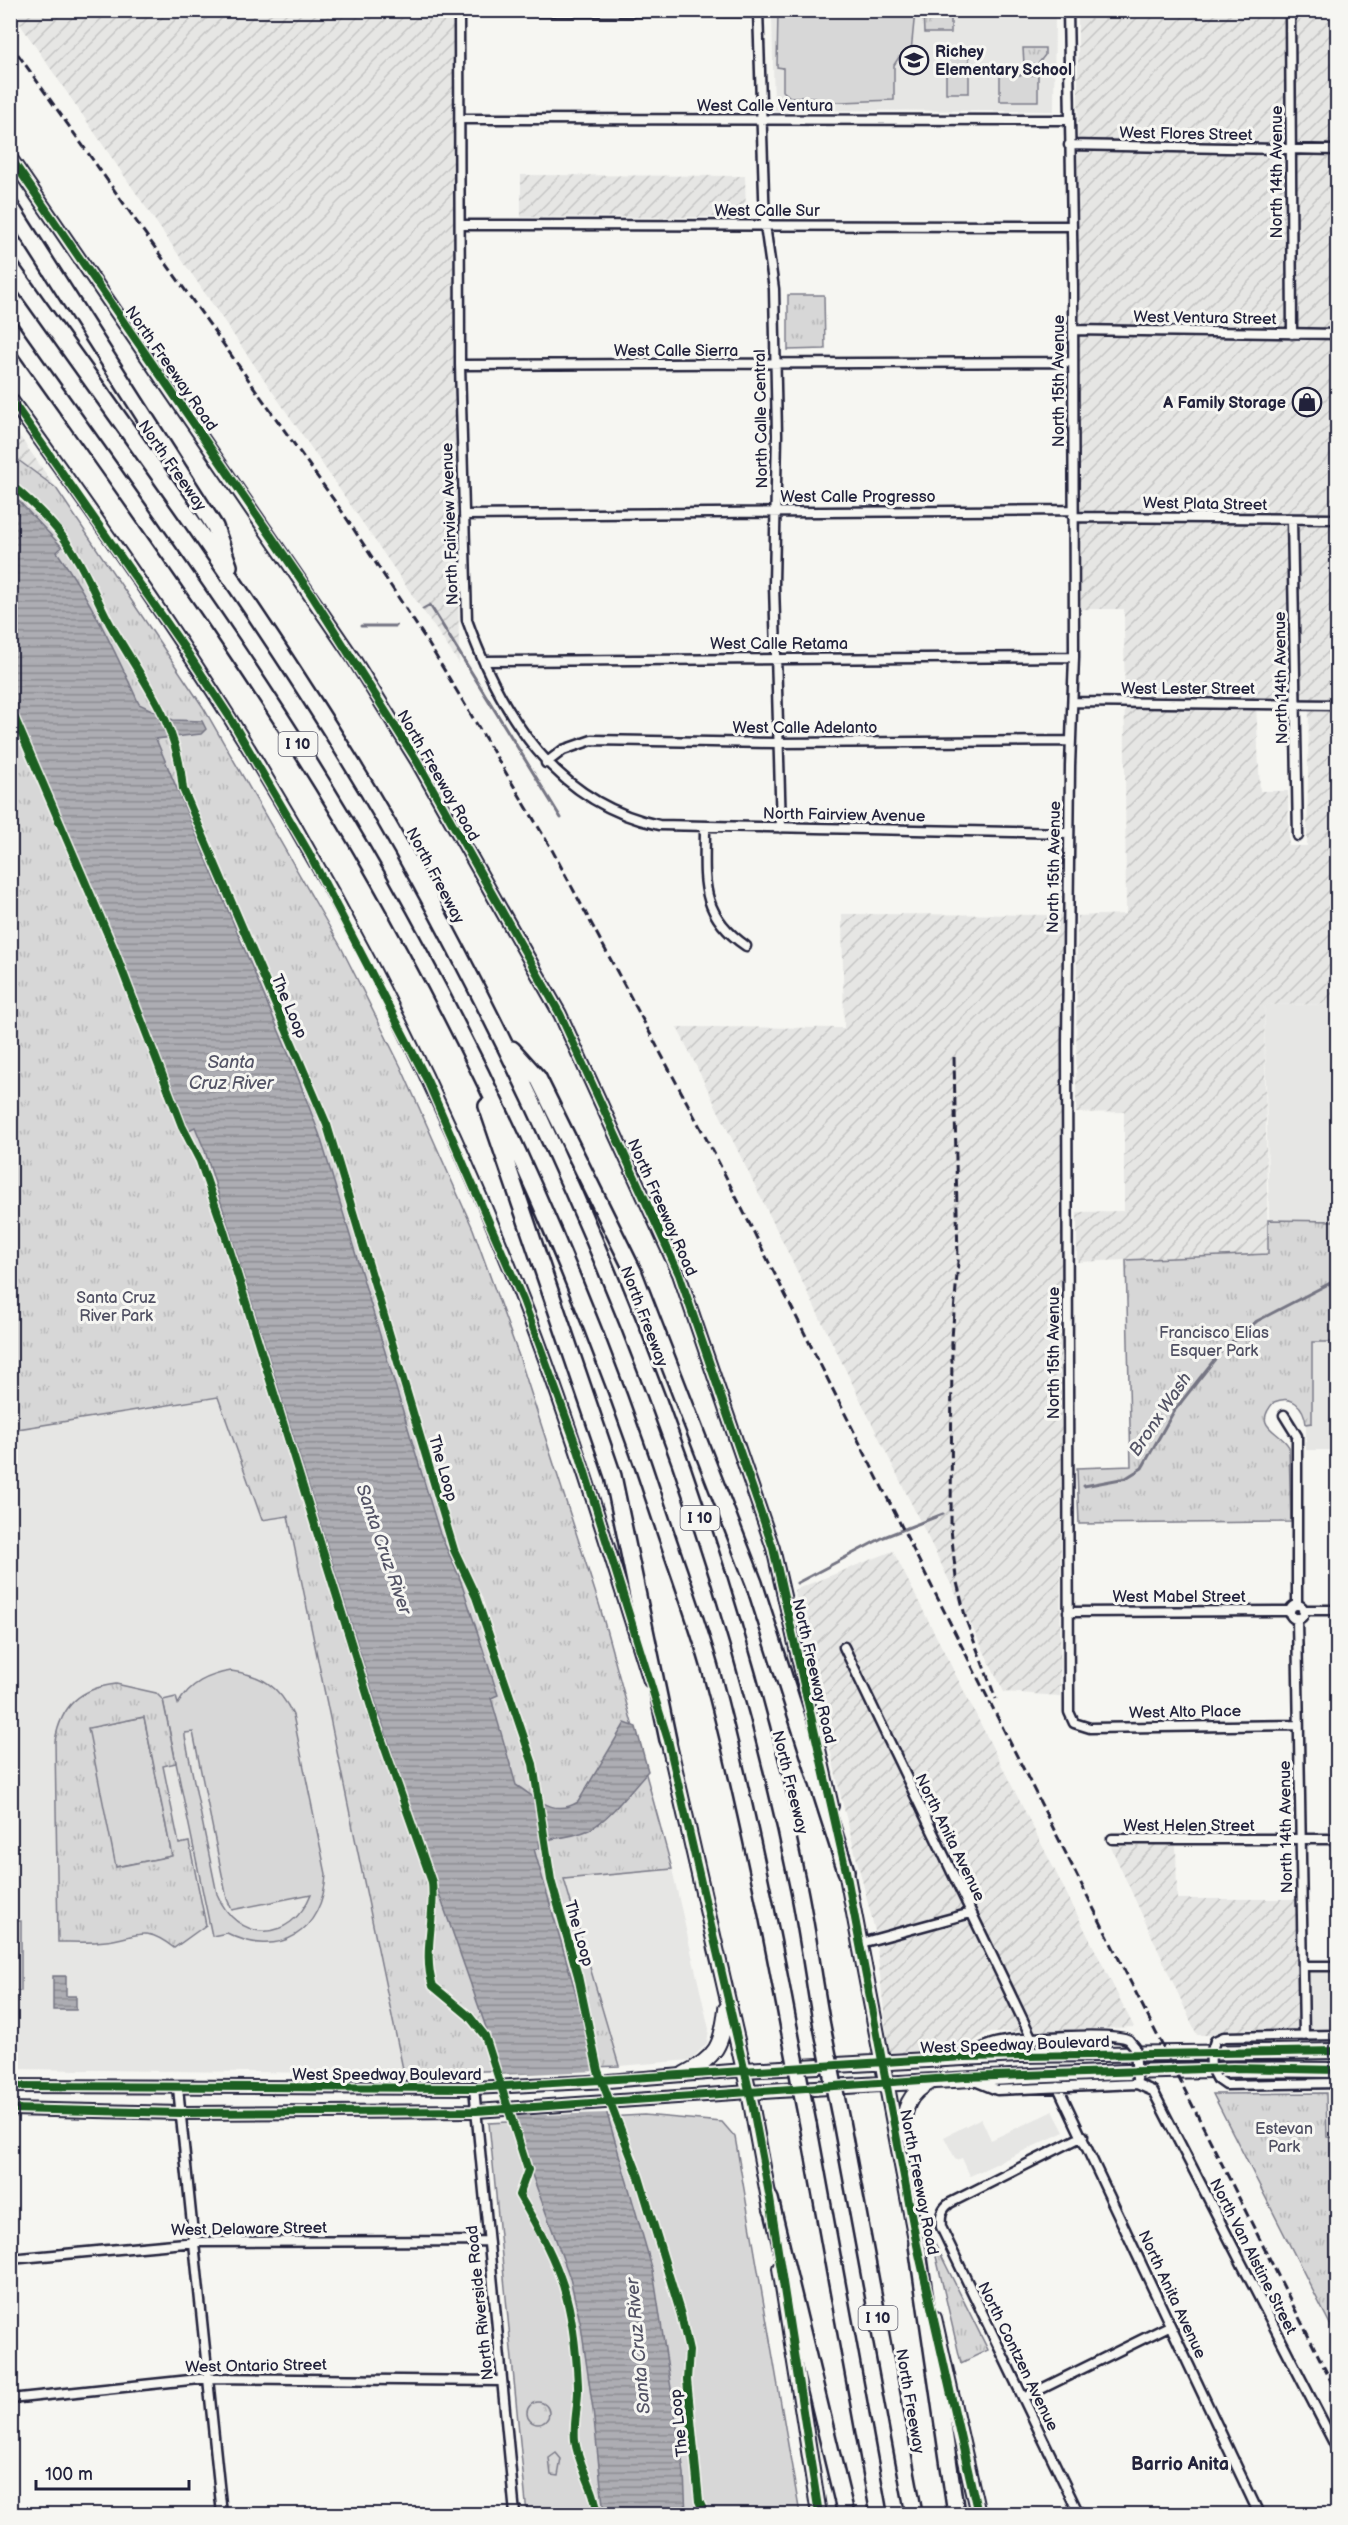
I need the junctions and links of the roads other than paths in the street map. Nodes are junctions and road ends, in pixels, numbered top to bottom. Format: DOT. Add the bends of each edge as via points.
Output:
graph roads {
  1 [pos="1068,10"];
  2 [pos="1290,10"];
  3 [pos="459,11"];
  4 [pos="758,11"];
  5 [pos="461,119"];
  6 [pos="760,120"];
  7 [pos="1069,120"];
  8 [pos="1069,145"];
  9 [pos="1292,150"];
  10 [pos="1338,150"];
  11 [pos="10,157"];
  12 [pos="10,206"];
  13 [pos="462,225"];
  14 [pos="765,225"];
  15 [pos="1072,226"];
  16 [pos="10,266"];
  17 [pos="10,328"];
  18 [pos="1073,330"];
  19 [pos="1292,334"];
  20 [pos="1338,334"];
  21 [pos="10,342"];
  22 [pos="1071,362"];
  23 [pos="460,365"];
  24 [pos="774,365"];
  25 [pos="10,398"];
  26 [pos="104,460"];
  27 [pos="777,511"];
  28 [pos="1073,514"];
  29 [pos="464,515"];
  30 [pos="1292,519"];
  31 [pos="1338,519"];
  32 [pos="234,584"];
  33 [pos="1074,657"];
  34 [pos="777,658"];
  35 [pos="483,661"];
  36 [pos="1074,702"];
  37 [pos="1296,703"];
  38 [pos="1338,705"];
  39 [pos="1070,741"];
  40 [pos="778,743"];
  41 [pos="546,763"];
  42 [pos="705,827"];
  43 [pos="781,828"];
  44 [pos="1069,833"];
  45 [pos="1298,836"];
  46 [pos="746,946"];
  47 [pos="501,1036"];
  48 [pos="466,1044"];
  49 [pos="1284,1415"];
  50 [pos="1297,1609"];
  51 [pos="1338,1610"];
  52 [pos="1068,1612"];
  53 [pos="844,1647"];
  54 [pos="1074,1723"];
  55 [pos="1298,1725"];
  56 [pos="668,1740"];
  57 [pos="1112,1839"];
  58 [pos="1338,1839"];
  59 [pos="1300,1840"];
  60 [pos="846,1871"];
  61 [pos="971,1913"];
  62 [pos="861,1942"];
  63 [pos="1303,1966"];
  64 [pos="1338,1966"];
  65 [pos="728,1998"];
  66 [pos="1338,2035"];
  67 [pos="1304,2036"];
  68 [pos="1032,2039"];
  69 [pos="1338,2051"];
  70 [pos="963,2058"];
  71 [pos="883,2062"];
  72 [pos="744,2070"];
  73 [pos="1338,2070"];
  74 [pos="684,2074"];
  75 [pos="965,2077"];
  76 [pos="936,2079"];
  77 [pos="1137,2081"];
  78 [pos="1338,2083"];
  79 [pos="887,2084"];
  80 [pos="10,2086"];
  81 [pos="1058,2087"];
  82 [pos="178,2088"];
  83 [pos="474,2088"];
  84 [pos="749,2092"];
  85 [pos="10,2109"];
  86 [pos="476,2111"];
  87 [pos="181,2113"];
  88 [pos="1083,2136"];
  89 [pos="900,2150"];
  90 [pos="770,2199"];
  91 [pos="488,2241"];
  92 [pos="196,2242"];
  93 [pos="917,2245"];
  94 [pos="10,2259"];
  95 [pos="1170,2326"];
  96 [pos="209,2378"];
  97 [pos="502,2381"];
  98 [pos="1023,2398"];
  99 [pos="10,2399"];
  100 [pos="1338,2451"];
  101 [pos="222,2514"];
  102 [pos="515,2514"];
  103 [pos="819,2514"];
  104 [pos="846,2514"];
  105 [pos="879,2514"];
  106 [pos="914,2514"];
  107 [pos="956,2514"];
  108 [pos="978,2514"];
  109 [pos="1079,2514"];
  110 [pos="1259,2514"];
  1 -- 7 [label="street, North 15th Avenue"];
  2 -- 9 [label="street, North 14th Avenue"];
  3 -- 4 [label="street"];
  3 -- 5 [label="street, North Fairview Avenue"];
  4 -- 6 [label="street, North Calle Central"];
  5 -- 6 [label="street, West Calle Ventura"];
  5 -- 13 [label="street, North Fairview Avenue"];
  6 -- 7 [label="street, West Calle Ventura"];
  6 -- 14 [label="street, North Calle Central"];
  7 -- 8 [label="street, North 15th Avenue"];
  8 -- 9 [label="street, West Flores Street"];
  8 -- 15 [label="street, North 15th Avenue"];
  9 -- 10 [label="street, West Flores Street"];
  9 -- 19 [label="street, North 14th Avenue"];
  11 -- 60 [label="main road, North Freeway Road" via="347,648 417,761 560,1014 679,1274 773,1548"];
  12 -- 32 [label="highway" via="215,527"];
  13 -- 14 [label="street, West Calle Sur"];
  13 -- 23 [label="street, North Fairview Avenue"];
  14 -- 15 [label="street, West Calle Sur"];
  14 -- 24 [label="street, North Calle Central" via="774,289"];
  15 -- 18 [label="street, North 15th Avenue"];
  16 -- 32 [label="highway, North Freeway / I 10"];
  17 -- 26 [label="highway, I 10"];
  18 -- 19 [label="street, West Ventura Street"];
  18 -- 22 [label="street, North 15th Avenue"];
  19 -- 20 [label="street, West Ventura Street"];
  21 -- 26 [label="highway"];
  22 -- 24 [label="street, West Calle Sierra"];
  22 -- 28 [label="street, North 15th Avenue"];
  23 -- 24 [label="street, West Calle Sierra"];
  23 -- 29 [label="street, North Fairview Avenue"];
  24 -- 27 [label="street, North Calle Central"];
  25 -- 56 [label="main road" via="229,716 309,853 395,1014 523,1300 579,1453"];
  26 -- 48 [label="highway, I 10" via="293,737 381,883"];
  27 -- 28 [label="street, West Calle Progresso"];
  27 -- 29 [label="street, West Calle Progresso"];
  27 -- 34 [label="street, North Calle Central"];
  28 -- 30 [label="street, West Plata Street"];
  28 -- 33 [label="street, North 15th Avenue"];
  29 -- 35 [label="street, North Fairview Avenue" via="467,620"];
  30 -- 31 [label="street, West Plata Street"];
  30 -- 37 [label="street, North 14th Avenue"];
  32 -- 47 [label="highway, North Freeway / I 10" via="324,718 386,821"];
  33 -- 34 [label="street, West Calle Retama"];
  33 -- 36 [label="street, North 15th Avenue"];
  34 -- 35 [label="street, West Calle Retama"];
  34 -- 40 [label="street, North Calle Central"];
  35 -- 41 [label="street, North Fairview Avenue"];
  36 -- 37 [label="street, West Lester Street"];
  36 -- 39 [label="street, North 15th Avenue"];
  37 -- 38 [label="street, West Lester Street"];
  37 -- 45 [label="street, North 14th Avenue"];
  39 -- 40 [label="street, West Calle Adelanto"];
  39 -- 44 [label="street, North 15th Avenue"];
  40 -- 41 [label="street, West Calle Adelanto" via="592,740 562,750"];
  40 -- 43 [label="street, North Calle Central"];
  41 -- 42 [label="street, North Fairview Avenue" via="564,780 625,816 659,825"];
  42 -- 43 [label="street, North Fairview Avenue"];
  42 -- 46 [label="street" via="705,878 710,906 718,922"];
  43 -- 44 [label="street, North Fairview Avenue"];
  44 -- 52 [label="street, North 15th Avenue"];
  47 -- 60 [label="highway" via="538,1078 633,1271 754,1583"];
  47 -- 106 [label="highway, North Freeway / I 10, bridge" via="588,1222 636,1340 705,1531 744,1664 799,1890"];
  48 -- 56 [label="highway" via="613,1476"];
  48 -- 105 [label="highway, I 10, bridge" via="554,1233 639,1451 711,1672 763,1892"];
  49 -- 50 [label="street" via="1297,1436"];
  50 -- 51 [label="street, West Mabel Street"];
  50 -- 52 [label="street, West Mabel Street"];
  50 -- 55 [label="street, North 14th Avenue" via="1302,1616 1297,1618"];
  52 -- 54 [label="street, North 15th Avenue" via="1069,1712"];
  53 -- 61 [label="street, North Anita Avenue"];
  54 -- 55 [label="street, West Alto Place" via="1090,1728"];
  55 -- 59 [label="street, North 14th Avenue"];
  56 -- 65 [label="main road"];
  57 -- 59 [label="street, West Helen Street"];
  58 -- 59 [label="street, West Helen Street"];
  59 -- 63 [label="street, North 14th Avenue"];
  60 -- 62 [label="main road, North Freeway Road"];
  61 -- 62 [label="street"];
  61 -- 68 [label="street, North Anita Avenue"];
  62 -- 71 [label="main road, North Freeway Road"];
  63 -- 64 [label="street"];
  63 -- 67 [label="street, North 14th Avenue"];
  65 -- 72 [label="main road"];
  65 -- 74 [label="main road" via="723,2033 714,2054"];
  66 -- 67 [label="street"];
  67 -- 78 [label="street, bridge" via="1224,2037 1215,2041 1210,2055 1211,2070 1226,2085"];
  68 -- 70 [label="street" via="994,2043"];
  68 -- 77 [label="street, bridge" via="1115,2036 1129,2040 1136,2048"];
  69 -- 70 [label="main road, West Speedway Boulevard"];
  70 -- 71 [label="main road, West Speedway Boulevard"];
  71 -- 72 [label="main road, West Speedway Boulevard"];
  71 -- 79 [label="main road, North Freeway Road"];
  72 -- 74 [label="main road, West Speedway Boulevard"];
  72 -- 84 [label="main road"];
  73 -- 75 [label="main road, West Speedway Boulevard" via="1233,2068"];
  74 -- 83 [label="main road, West Speedway Boulevard"];
  75 -- 76 [label="main road, West Speedway Boulevard"];
  75 -- 81 [label="street" via="997,2090"];
  76 -- 79 [label="main road, West Speedway Boulevard"];
  76 -- 89 [label="main road" via="911,2096 904,2110"];
  77 -- 81 [label="street"];
  77 -- 100 [label="street, North Van Alstine Street" via="1153,2091"];
  79 -- 84 [label="main road, West Speedway Boulevard"];
  79 -- 89 [label="main road, North Freeway Road"];
  80 -- 82 [label="main road, West Speedway Boulevard"];
  81 -- 88 [label="street, North Anita Avenue"];
  82 -- 83 [label="main road, West Speedway Boulevard"];
  82 -- 87 [label="street"];
  83 -- 86 [label="street, North Riverside Road"];
  84 -- 86 [label="main road, West Speedway Boulevard"];
  84 -- 90 [label="main road"];
  85 -- 87 [label="main road, West Speedway Boulevard"];
  86 -- 87 [label="main road, West Speedway Boulevard"];
  86 -- 91 [label="street, North Riverside Road"];
  87 -- 92 [label="street"];
  88 -- 95 [label="street, North Anita Avenue"];
  88 -- 98 [label="street, North Contzen Avenue" via="943,2210 941,2227"];
  89 -- 93 [label="main road, North Freeway Road"];
  90 -- 103 [label="main road"];
  90 -- 104 [label="highway"];
  91 -- 92 [label="street, West Delaware Street"];
  91 -- 97 [label="street, North Riverside Road"];
  92 -- 94 [label="street, West Delaware Street"];
  92 -- 96 [label="street"];
  93 -- 107 [label="highway"];
  93 -- 108 [label="main road, North Freeway Road"];
  95 -- 98 [label="street"];
  95 -- 110 [label="street, North Anita Avenue"];
  96 -- 97 [label="street, West Ontario Street"];
  96 -- 99 [label="street, West Ontario Street"];
  96 -- 101 [label="street"];
  97 -- 102 [label="street, North Riverside Road"];
  98 -- 109 [label="street, North Contzen Avenue"];
}
